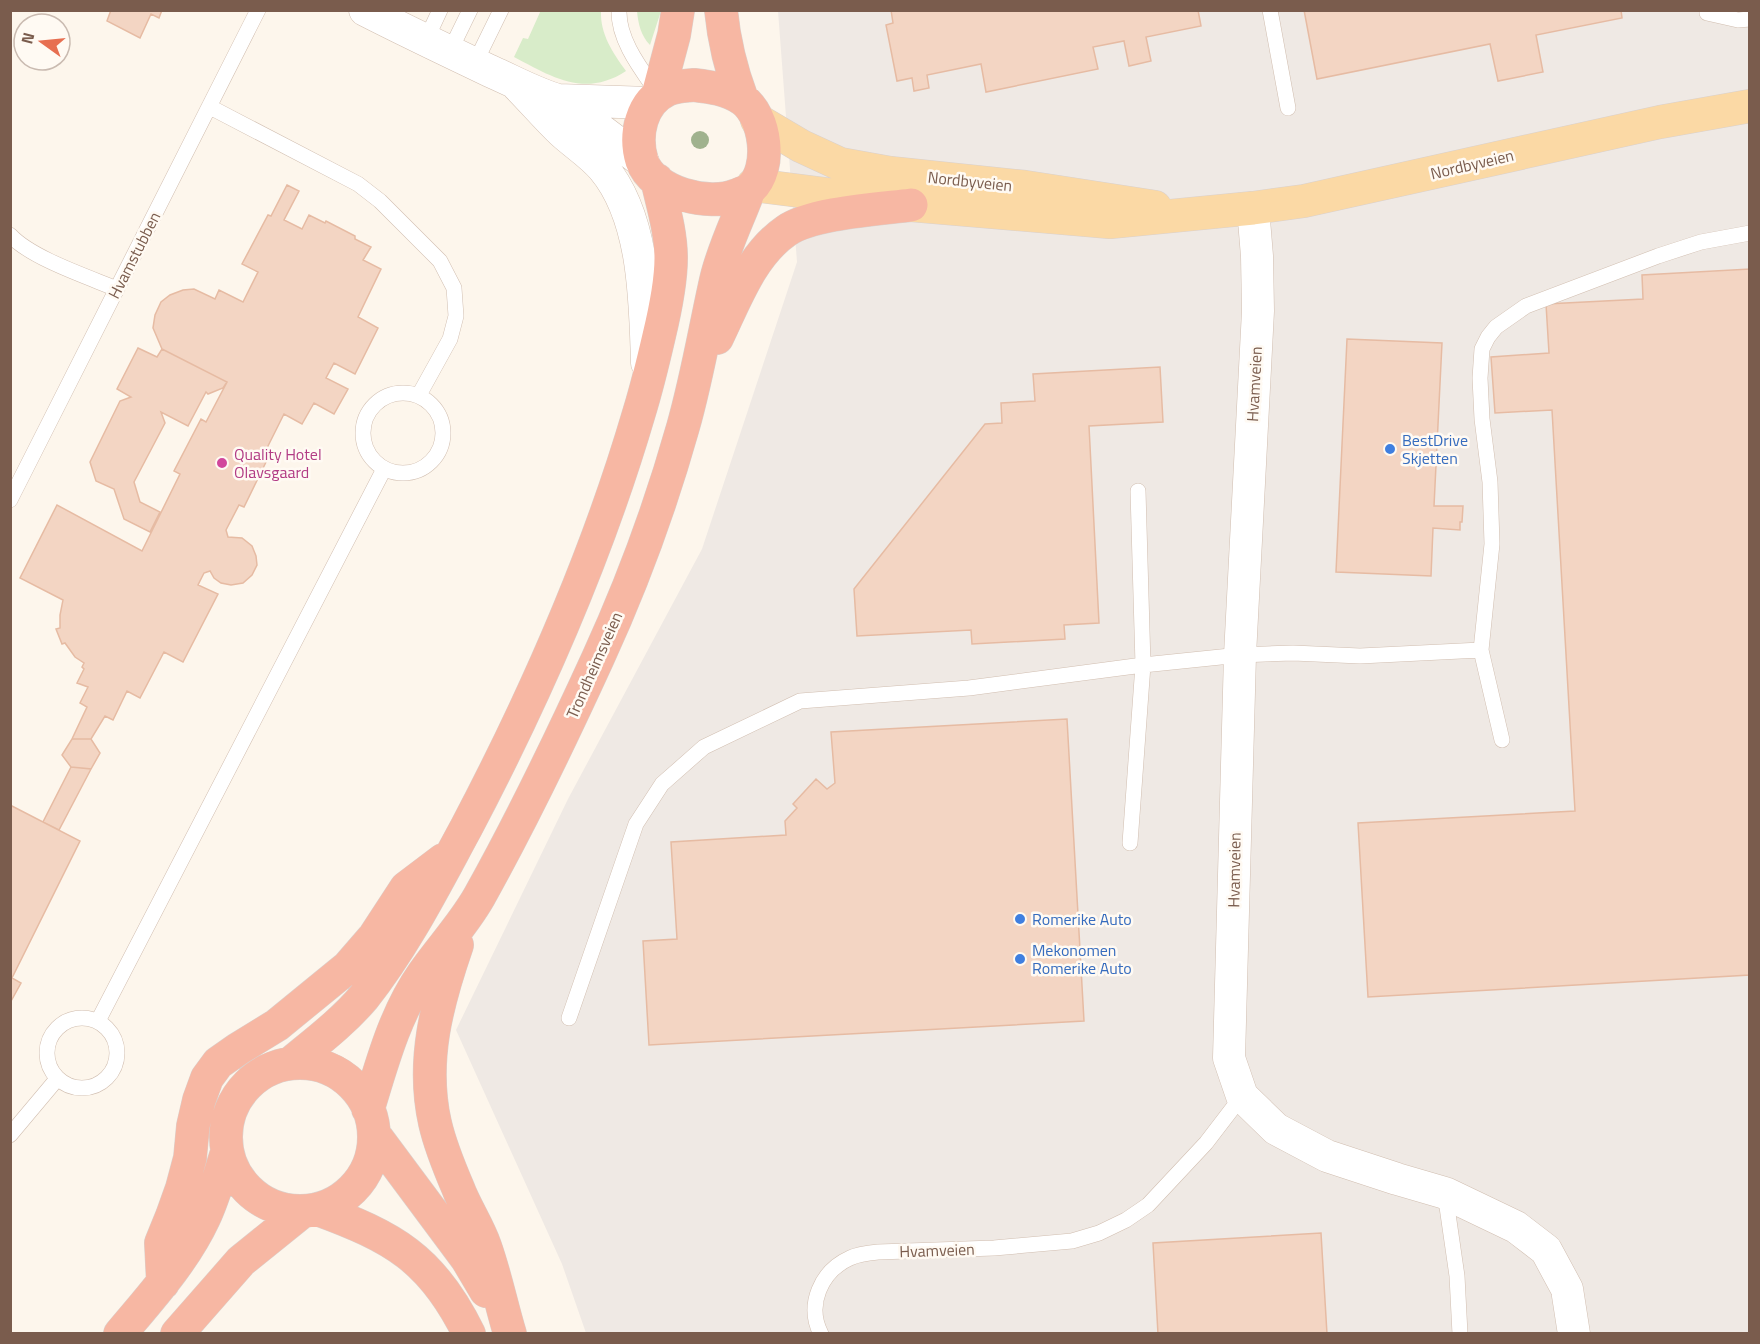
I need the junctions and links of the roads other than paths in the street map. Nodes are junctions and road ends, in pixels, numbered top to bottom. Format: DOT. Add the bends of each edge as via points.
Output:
graph roads {
  1 [pos="258,10"];
  2 [pos="440,10"];
  3 [pos="470,10"];
  4 [pos="501,10"];
  5 [pos="619,10"];
  6 [pos="678,10"];
  7 [pos="721,10"];
  8 [pos="1270,10"];
  9 [pos="1707,13"];
  10 [pos="1749,19"];
  11 [pos="409,29"];
  12 [pos="517,85"];
  13 [pos="654,99"];
  14 [pos="558,100"];
  15 [pos="1749,106"];
  16 [pos="210,107"];
  17 [pos="1288,108"];
  18 [pos="750,109"];
  19 [pos="650,171"];
  20 [pos="751,187"];
  21 [pos="910,205"];
  22 [pos="1253,208"];
  23 [pos="1192,213"];
  24 [pos="1749,233"];
  25 [pos="10,235"];
  26 [pos="117,289"];
  27 [pos="648,384"];
  28 [pos="693,388"];
  29 [pos="418,395"];
  30 [pos="384,469"];
  31 [pos="1138,491"];
  32 [pos="10,500"];
  33 [pos="1481,650"];
  34 [pos="1240,655"];
  35 [pos="1143,665"];
  36 [pos="1502,740"];
  37 [pos="1130,843"];
  38 [pos="453,853"];
  39 [pos="467,917"];
  40 [pos="569,1018"];
  41 [pos="98,1021"];
  42 [pos="291,1063"];
  43 [pos="57,1079"];
  44 [pos="1242,1096"];
  45 [pos="371,1121"];
  46 [pos="10,1135"];
  47 [pos="227,1152"];
  48 [pos="1445,1193"];
  49 [pos="310,1210"];
  50 [pos="163,1283"];
  51 [pos="120,1334"];
  52 [pos="177,1334"];
  53 [pos="469,1334"];
  54 [pos="509,1334"];
  55 [pos="821,1334"];
  56 [pos="1460,1334"];
  57 [pos="1574,1334"];
  1 -- 16 [label="lane, Hvamstubben"];
  2 -- 11 [label="lane"];
  3 -- 11 [label="lane"];
  4 -- 11 [label="lane"];
  5 -- 13 [label="lane" via="618,20"];
  6 -- 13 [label="highway"];
  7 -- 18 [label="highway" via="733,73"];
  8 -- 17 [label="lane"];
  9 -- 10 [label="lane"];
  11 -- 12 [label="street"];
  12 -- 14 [label="street"];
  12 -- 27 [label="street" via="603,168 623,201 643,286"];
  13 -- 14 [label="street"];
  13 -- 18 [label="highway" via="668,89 694,85 720,89"];
  13 -- 19 [label="highway" via="640,124 639,136"];
  14 -- 19 [label="street"];
  15 -- 22 [label="main road, Nordbyveien" via="1304,201"];
  16 -- 26 [label="lane, Hvamstubben"];
  16 -- 29 [label="lane" via="358,184 440,261 454,288 456,316 450,339"];
  18 -- 20 [label="highway" via="764,146 759,176"];
  18 -- 23 [label="main road, Nordbyveien" via="801,146 840,164"];
  19 -- 20 [label="highway" via="674,191 704,199 734,196"];
  19 -- 27 [label="highway" via="666,217 671,258 664,314"];
  20 -- 21 [label="main road, Nordbyveien"];
  20 -- 28 [label="highway, Trondheimsveien" via="717,278"];
  21 -- 23 [label="main road, Nordbyveien" via="1110,222"];
  21 -- 28 [label="highway" via="811,220 788,229 773,241 746,278"];
  22 -- 23 [label="main road, Nordbyveien"];
  22 -- 34 [label="street, Hvamveien" via="1258,311"];
  24 -- 33 [label="lane" via="1701,242 1658,256 1526,306 1488,337 1482,349 1480,378 1492,544"];
  25 -- 26 [label="lane" via="19,244 58,264"];
  26 -- 32 [label="lane, Hvamstubben"];
  27 -- 38 [label="highway" via="612,501 564,620"];
  28 -- 39 [label="highway, Trondheimsveien" via="655,514 599,656 513,833"];
  29 -- 30 [label="lane" via="405,392 386,396 368,412 362,432 364,446"];
  29 -- 30 [label="lane" via="437,410 444,429 440,450 416,471"];
  30 -- 41 [label="lane"];
  31 -- 35 [label="lane"];
  33 -- 34 [label="lane" via="1360,656"];
  33 -- 36 [label="lane"];
  34 -- 35 [label="lane"];
  34 -- 44 [label="street, Hvamveien" via="1230,1058"];
  35 -- 37 [label="lane"];
  35 -- 40 [label="lane" via="969,688 800,701 704,747 662,784 636,824"];
  38 -- 42 [label="highway" via="363,998"];
  38 -- 50 [label="highway" via="406,888 348,968 278,1025 218,1063 207,1078 193,1125 182,1188 160,1243"];
  39 -- 45 [label="highway, Trondheimsveien" via="422,975 401,1014 389,1041"];
  39 -- 54 [label="highway" via="442,989 433,1029 430,1090 444,1154 484,1244"];
  41 -- 43 [label="lane" via="75,1018 57,1028 46,1049 48,1066"];
  41 -- 43 [label="lane" via="117,1045 115,1066 109,1077 84,1089 72,1088"];
  42 -- 45 [label="highway" via="328,1068 345,1078 359,1092"];
  42 -- 47 [label="highway" via="262,1073 239,1094 227,1122"];
  43 -- 46 [label="lane"];
  44 -- 48 [label="street, Hvamveien" via="1276,1129 1327,1156"];
  44 -- 55 [label="lane, Hvamveien" via="1206,1143 1148,1205 1099,1233 1072,1241 994,1248 878,1252 840,1263 822,1281 816,1295 815,1317"];
  45 -- 49 [label="highway" via="373,1151 359,1182 340,1199"];
  45 -- 54 [label="highway" via="398,1168 467,1259"];
  47 -- 49 [label="highway" via="232,1169 254,1196 277,1208"];
  47 -- 50 [label="highway" via="205,1218"];
  48 -- 56 [label="lane" via="1457,1276"];
  48 -- 57 [label="street, Hvamveien" via="1516,1227 1546,1250 1567,1289"];
  49 -- 52 [label="highway" via="241,1261"];
  49 -- 53 [label="highway" via="375,1232 412,1255 451,1300"];
  50 -- 51 [label="highway"];
}
